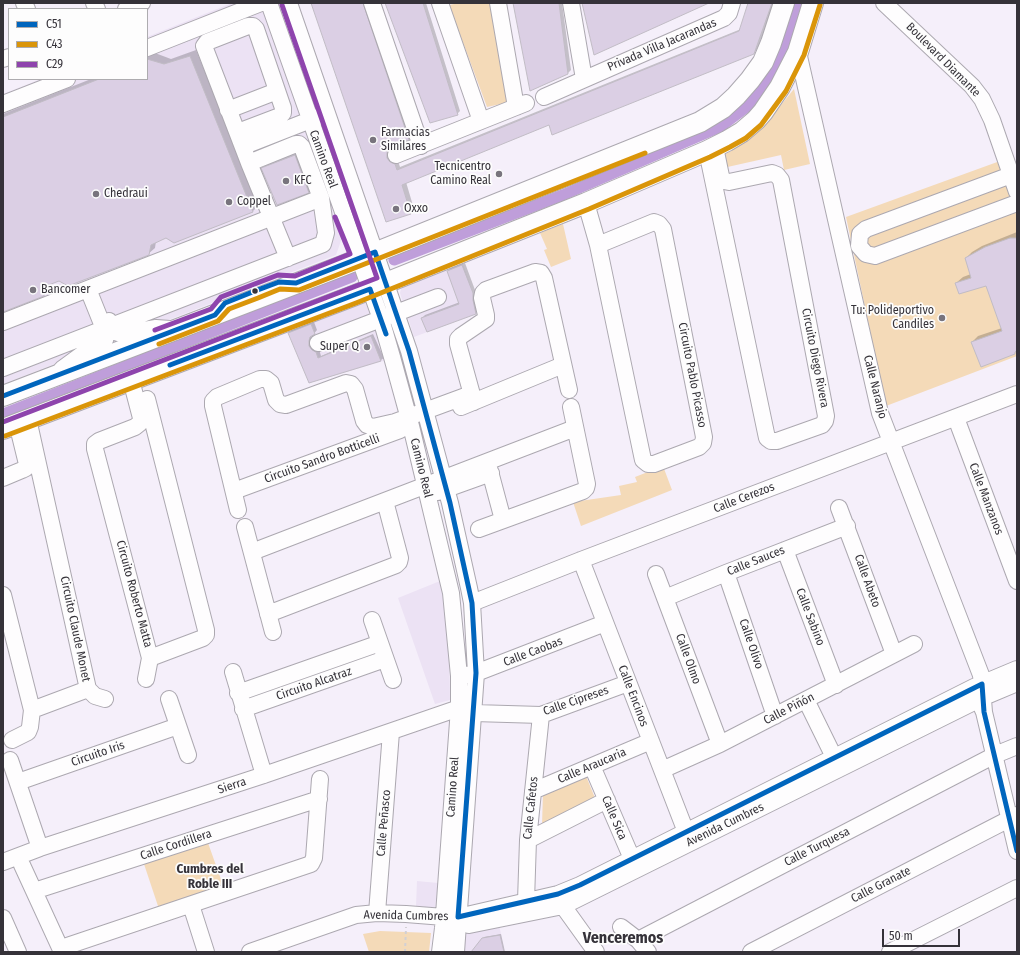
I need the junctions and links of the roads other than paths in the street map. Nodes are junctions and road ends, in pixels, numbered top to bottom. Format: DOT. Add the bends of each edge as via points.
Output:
graph roads {
  1 [pos="142,3"];
  2 [pos="261,3"];
  3 [pos="269,3"];
  4 [pos="288,3"];
  5 [pos="372,3"];
  6 [pos="440,3"];
  7 [pos="498,3"];
  8 [pos="571,3"];
  9 [pos="732,3"];
  10 [pos="784,3"];
  11 [pos="814,3"];
  12 [pos="884,3"];
  13 [pos="129,8"];
  14 [pos="148,48"];
  15 [pos="798,52"];
  16 [pos="584,78"];
  17 [pos="64,80"];
  18 [pos="277,91"];
  19 [pos="544,97"];
  20 [pos="3,104"];
  21 [pos="228,110"];
  22 [pos="327,114"];
  23 [pos="309,120"];
  24 [pos="481,121"];
  25 [pos="241,139"];
  26 [pos="421,146"];
  27 [pos="711,149"];
  28 [pos="396,155"];
  29 [pos="249,162"];
  30 [pos="1011,175"];
  31 [pos="1017,192"];
  32 [pos="321,198"];
  33 [pos="591,201"];
  34 [pos="1017,203"];
  35 [pos="272,217"];
  36 [pos="866,229"];
  37 [pos="840,238"];
  38 [pos="602,243"];
  39 [pos="367,255"];
  40 [pos="875,256"];
  41 [pos="288,258"];
  42 [pos="846,265"];
  43 [pos="378,286"];
  44 [pos="91,288"];
  45 [pos="438,297"];
  46 [pos="397,313"];
  47 [pos="381,319"];
  48 [pos="3,322"];
  49 [pos="178,329"];
  50 [pos="110,332"];
  51 [pos="318,343"];
  52 [pos="563,365"];
  53 [pos="3,368"];
  54 [pos="136,378"];
  55 [pos="46,380"];
  56 [pos="569,390"];
  57 [pos="1017,394"];
  58 [pos="3,396"];
  59 [pos="472,398"];
  60 [pos="571,407"];
  61 [pos="426,415"];
  62 [pos="956,418"];
  63 [pos="872,420"];
  64 [pos="410,421"];
  65 [pos="16,424"];
  66 [pos="575,428"];
  67 [pos="886,444"];
  68 [pos="489,467"];
  69 [pos="3,478"];
  70 [pos="444,484"];
  71 [pos="234,491"];
  72 [pos="426,491"];
  73 [pos="386,506"];
  74 [pos="839,508"];
  75 [pos="238,510"];
  76 [pos="503,520"];
  77 [pos="847,526"];
  78 [pos="245,527"];
  79 [pos="479,529"];
  80 [pos="785,550"];
  81 [pos="252,552"];
  82 [pos="581,560"];
  83 [pos="726,573"];
  84 [pos="656,574"];
  85 [pos="1017,580"];
  86 [pos="3,595"];
  87 [pos="665,598"];
  88 [pos="472,603"];
  89 [pos="268,614"];
  90 [pos="372,620"];
  91 [pos="605,623"];
  92 [pos="273,632"];
  93 [pos="380,643"];
  94 [pos="914,644"];
  95 [pos="894,654"];
  96 [pos="150,658"];
  97 [pos="385,659"];
  98 [pos="1017,669"];
  99 [pos="233,672"];
  100 [pos="476,673"];
  101 [pos="459,676"];
  102 [pos="146,679"];
  103 [pos="393,680"];
  104 [pos="628,683"];
  105 [pos="1017,683"];
  106 [pos="836,685"];
  107 [pos="88,689"];
  108 [pos="238,693"];
  109 [pos="981,696"];
  110 [pos="170,699"];
  111 [pos="105,700"];
  112 [pos="806,700"];
  113 [pos="243,709"];
  114 [pos="32,710"];
  115 [pos="467,710"];
  116 [pos="541,715"];
  117 [pos="776,716"];
  118 [pos="178,726"];
  119 [pos="391,732"];
  120 [pos="12,740"];
  121 [pos="651,741"];
  122 [pos="720,744"];
  123 [pos="1017,746"];
  124 [pos="188,755"];
  125 [pos="995,755"];
  126 [pos="834,756"];
  127 [pos="10,760"];
  128 [pos="592,766"];
  129 [pos="662,770"];
  130 [pos="264,775"];
  131 [pos="320,779"];
  132 [pos="18,782"];
  133 [pos="533,790"];
  134 [pos="319,799"];
  135 [pos="607,800"];
  136 [pos="1013,817"];
  137 [pos="686,832"];
  138 [pos="528,840"];
  139 [pos="40,848"];
  140 [pos="1017,851"];
  141 [pos="3,862"];
  142 [pos="634,864"];
  143 [pos="22,865"];
  144 [pos="1017,888"];
  145 [pos="34,891"];
  146 [pos="526,900"];
  147 [pos="191,905"];
  148 [pos="563,906"];
  149 [pos="377,913"];
  150 [pos="3,918"];
  151 [pos="450,922"];
  152 [pos="621,926"];
  153 [pos="643,946"];
  154 [pos="61,950"];
  155 [pos="18,952"];
  156 [pos="206,952"];
  157 [pos="250,952"];
  158 [pos="283,952"];
  159 [pos="440,952"];
  160 [pos="456,952"];
  161 [pos="596,952"];
  162 [pos="752,952"];
  163 [pos="890,952"];
  1 -- 13 [label="street"];
  2 -- 14 [label="street"];
  3 -- 23 [label="street, Camino Real"];
  4 -- 22 [label="street, Camino Real"];
  5 -- 26 [label="street"];
  6 -- 24 [label="street"];
  7 -- 24 [label="street" via="521,105"];
  8 -- 16 [label="street"];
  9 -- 16 [label="street, Privada Villa Jacarandas" via="729,13 724,18"];
  10 -- 39 [label="main road" via="763,62 736,96 700,122"];
  11 -- 15 [label="main road"];
  12 -- 30 [label="street, Boulevard Diamante" via="972,86 982,99"];
  15 -- 27 [label="main road" via="780,87 763,112 742,132"];
  15 -- 37 [label="street, Calle Naranjo"];
  16 -- 19 [label="street, Privada Villa Jacarandas"];
  17 -- 20 [label="street"];
  18 -- 21 [label="street"];
  18 -- 21 [label="street" via="256,29 248,26 204,46"];
  18 -- 25 [label="street" via="283,113"];
  21 -- 25 [label="street"];
  22 -- 23 [label="street"];
  22 -- 39 [label="street, Camino Real"];
  23 -- 25 [label="street"];
  23 -- 39 [label="street, Camino Real"];
  24 -- 26 [label="street"];
  25 -- 29 [label="street"];
  26 -- 28 [label="street"];
  27 -- 27 [label="street, Circuito Diego Rivera" via="767,438 777,441 822,425 826,416 781,180 772,174 724,181"];
  27 -- 33 [label="main road"];
  29 -- 32 [label="street" via="299,144 302,146"];
  29 -- 35 [label="street"];
  30 -- 31 [label="street, Boulevard Diamante"];
  30 -- 36 [label="street"];
  32 -- 35 [label="street"];
  32 -- 41 [label="street" via="326,232 323,244"];
  33 -- 38 [label="street, Circuito Pablo Picasso"];
  33 -- 43 [label="main road"];
  34 -- 40 [label="street"];
  35 -- 41 [label="street"];
  35 -- 44 [label="street"];
  36 -- 37 [label="street"];
  36 -- 40 [label="street" via="860,234 858,246 866,254"];
  37 -- 42 [label="street, Calle Naranjo"];
  38 -- 38 [label="street, Circuito Pablo Picasso" via="643,460 648,464 654,464 699,447 704,437 663,229 654,222"];
  39 -- 43 [label="street, Camino Real"];
  39 -- 49 [label="main road"];
  40 -- 42 [label="street"];
  41 -- 50 [label="street"];
  42 -- 67 [label="street, Calle Naranjo"];
  43 -- 46 [label="street, Camino Real"];
  43 -- 47 [label="street, Camino Real"];
  43 -- 54 [label="main road"];
  44 -- 48 [label="street"];
  44 -- 50 [label="street"];
  45 -- 46 [label="street"];
  46 -- 47 [label="street"];
  46 -- 61 [label="street, Camino Real"];
  47 -- 51 [label="street"];
  47 -- 64 [label="street, Camino Real"];
  49 -- 50 [label="street"];
  49 -- 55 [label="main road"];
  50 -- 53 [label="street"];
  50 -- 55 [label="street"];
  52 -- 56 [label="street"];
  52 -- 59 [label="street"];
  52 -- 59 [label="street" via="544,278 541,273 536,272 486,290 482,298 486,319 458,339"];
  54 -- 65 [label="main road"];
  54 -- 96 [label="street, Circuito Roberto Matta" via="140,423 99,441 95,444 95,449"];
  54 -- 96 [label="street, Circuito Roberto Matta" via="206,630 203,638"];
  55 -- 58 [label="main road"];
  57 -- 62 [label="street, Calle Cerezos"];
  59 -- 61 [label="street"];
  60 -- 66 [label="street"];
  61 -- 64 [label="street"];
  61 -- 70 [label="street, Camino Real"];
  62 -- 67 [label="street, Calle Cerezos"];
  62 -- 85 [label="street, Calle Manzanos"];
  63 -- 67 [label="street, Calle Naranjo"];
  64 -- 71 [label="street, Circuito Sandro Botticelli"];
  64 -- 71 [label="street, Circuito Sandro Botticelli" via="370,426 364,421 355,389 351,384 286,405 276,400 271,383 266,379 260,379 213,401 212,406"];
  64 -- 72 [label="street, Camino Real"];
  65 -- 69 [label="street" via="27,464 26,468"];
  65 -- 107 [label="street, Circuito Claude Monet"];
  66 -- 68 [label="street"];
  66 -- 76 [label="street" via="586,488"];
  67 -- 82 [label="street, Calle Cerezos"];
  67 -- 109 [label="street, Calle Naranjo"];
  68 -- 70 [label="street"];
  68 -- 76 [label="street"];
  70 -- 72 [label="street"];
  70 -- 88 [label="street, Camino Real"];
  71 -- 75 [label="street, Circuito Sandro Botticelli"];
  72 -- 73 [label="street"];
  72 -- 101 [label="street, Camino Real" via="450,593"];
  73 -- 81 [label="street"];
  73 -- 89 [label="street" via="400,558 396,565"];
  74 -- 77 [label="street, Calle Abeto"];
  76 -- 79 [label="street"];
  77 -- 80 [label="street, Calle Sauces"];
  77 -- 95 [label="street, Calle Abeto"];
  78 -- 81 [label="street"];
  80 -- 83 [label="street, Calle Sauces"];
  80 -- 106 [label="street, Calle Sabino"];
  81 -- 89 [label="street"];
  82 -- 88 [label="street, Calle Cerezos"];
  82 -- 91 [label="street, Calle Encinos"];
  83 -- 87 [label="street, Calle Sauces"];
  83 -- 117 [label="street, Calle Olivo"];
  84 -- 87 [label="street, Calle Olmo"];
  86 -- 114 [label="street"];
  87 -- 122 [label="street, Calle Olmo"];
  88 -- 100 [label="street, Camino Real"];
  89 -- 92 [label="street"];
  90 -- 93 [label="street"];
  91 -- 100 [label="street, Calle Caobas"];
  91 -- 104 [label="street, Calle Encinos"];
  93 -- 97 [label="street"];
  93 -- 108 [label="street, Circuito Alcatraz"];
  94 -- 95 [label="street, Calle Piñón"];
  95 -- 106 [label="street, Calle Piñón"];
  96 -- 102 [label="street"];
  97 -- 103 [label="street"];
  97 -- 113 [label="street, Circuito Alcatraz"];
  98 -- 109 [label="street, Avenida Cumbres"];
  99 -- 108 [label="street"];
  100 -- 101 [label="street, Calle Caobas"];
  100 -- 115 [label="street, Camino Real"];
  101 -- 115 [label="street, Camino Real"];
  104 -- 116 [label="street, Calle Cipreses"];
  104 -- 121 [label="street, Calle Encinos"];
  105 -- 109 [label="street, Avenida Cumbres"];
  106 -- 112 [label="street, Calle Piñón"];
  107 -- 111 [label="street" via="95,696"];
  107 -- 114 [label="street, Circuito Claude Monet"];
  108 -- 113 [label="street"];
  109 -- 125 [label="street, Calle Naranjo"];
  109 -- 126 [label="street, Avenida Cumbres"];
  109 -- 142 [label="street, Avenida Cumbres"];
  110 -- 118 [label="street"];
  112 -- 117 [label="street, Calle Piñón"];
  112 -- 126 [label="street"];
  113 -- 130 [label="street"];
  114 -- 120 [label="street" via="28,732"];
  115 -- 116 [label="street, Calle Cipreses"];
  115 -- 119 [label="street, Sierra"];
  115 -- 151 [label="street, Camino Real"];
  116 -- 133 [label="street, Calle Cafetos"];
  117 -- 122 [label="street, Calle Piñón"];
  118 -- 124 [label="street"];
  118 -- 132 [label="street, Circuito Iris"];
  119 -- 130 [label="street, Sierra"];
  119 -- 149 [label="street, Calle Peñasco"];
  121 -- 128 [label="street, Calle Araucaria"];
  121 -- 129 [label="street, Calle Encinos"];
  122 -- 129 [label="street, Calle Piñón"];
  123 -- 125 [label="street, Calle Turquesa"];
  125 -- 136 [label="street, Calle Naranjo"];
  125 -- 153 [label="street, Calle Turquesa"];
  126 -- 137 [label="street, Avenida Cumbres"];
  127 -- 132 [label="street"];
  128 -- 133 [label="street, Calle Araucaria"];
  128 -- 135 [label="street, Calle Sica"];
  129 -- 137 [label="street, Calle Encinos"];
  130 -- 139 [label="street, Sierra"];
  131 -- 134 [label="street"];
  132 -- 139 [label="street"];
  133 -- 138 [label="street, Calle Cafetos"];
  134 -- 145 [label="street, Calle Cordillera"];
  134 -- 147 [label="street" via="312,864"];
  135 -- 138 [label="street"];
  135 -- 142 [label="street, Calle Sica"];
  136 -- 140 [label="street, Calle Naranjo"];
  136 -- 162 [label="street, Calle Granate"];
  137 -- 142 [label="street, Avenida Cumbres"];
  138 -- 146 [label="street, Calle Cafetos"];
  139 -- 141 [label="street, Sierra"];
  142 -- 146 [label="street, Avenida Cumbres" via="558,894"];
  142 -- 148 [label="street, Avenida Cumbres"];
  143 -- 145 [label="street"];
  144 -- 163 [label="street"];
  145 -- 154 [label="street"];
  146 -- 151 [label="street, Avenida Cumbres"];
  147 -- 154 [label="street"];
  147 -- 156 [label="street"];
  148 -- 151 [label="street, Avenida Cumbres"];
  148 -- 161 [label="street"];
  149 -- 151 [label="street, Avenida Cumbres" via="406,914"];
  149 -- 157 [label="street, Avenida Cumbres" via="356,915"];
  150 -- 155 [label="street"];
  151 -- 158 [label="street, Avenida Cumbres" via="377,922 357,926"];
  151 -- 159 [label="street, Camino Real"];
  151 -- 160 [label="street, Camino Real"];
  152 -- 153 [label="street"];
}
